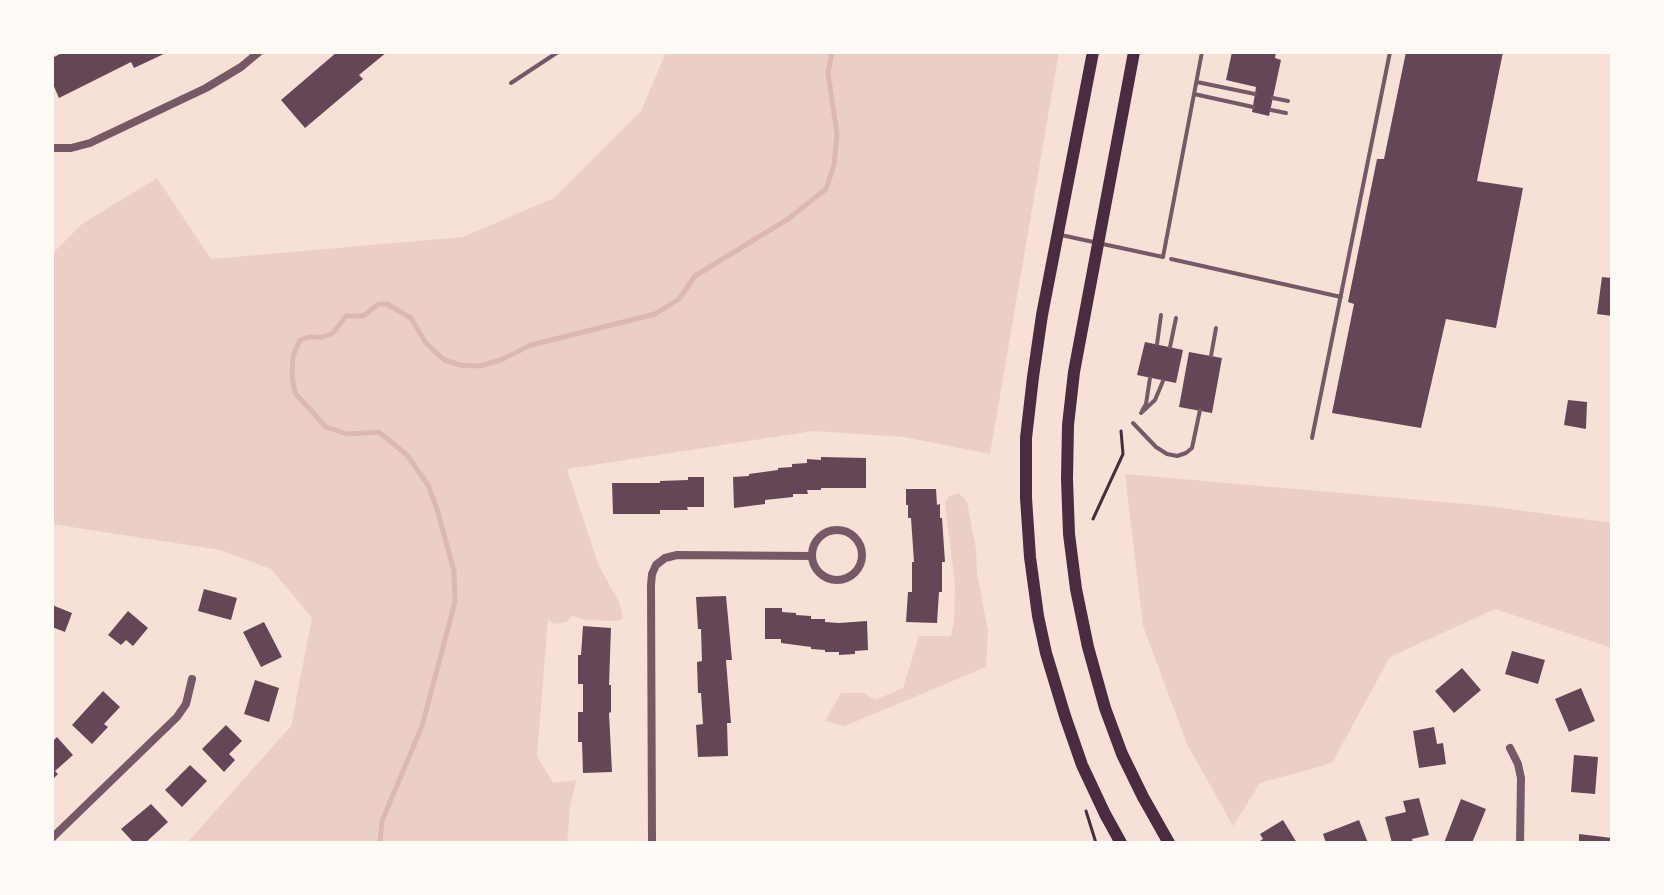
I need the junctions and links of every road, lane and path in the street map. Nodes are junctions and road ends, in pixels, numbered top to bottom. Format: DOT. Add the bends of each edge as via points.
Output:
graph roads {
  1 [pos="259,52"];
  2 [pos="558,52"];
  3 [pos="1093,52"];
  4 [pos="1134,52"];
  5 [pos="1202,52"];
  6 [pos="1390,52"];
  7 [pos="1197,82"];
  8 [pos="511,83"];
  9 [pos="1194,94"];
  10 [pos="1255,94"];
  11 [pos="1273,98"];
  12 [pos="1288,101"];
  13 [pos="1253,107"];
  14 [pos="1271,110"];
  15 [pos="1286,113"];
  16 [pos="52,148"];
  17 [pos="1059,235"];
  18 [pos="1099,243"];
  19 [pos="1171,259"];
  20 [pos="1341,297"];
  21 [pos="1161,315"];
  22 [pos="1176,318"];
  23 [pos="1216,328"];
  24 [pos="1157,344"];
  25 [pos="1170,347"];
  26 [pos="1211,356"];
  27 [pos="1150,378"];
  28 [pos="1163,381"];
  29 [pos="1200,410"];
  30 [pos="1133,423"];
  31 [pos="1121,431"];
  32 [pos="1312,438"];
  33 [pos="1093,519"];
  34 [pos="812,556"];
  35 [pos="192,679"];
  36 [pos="1510,748"];
  37 [pos="52,838"];
  38 [pos="652,843"];
  39 [pos="1121,843"];
  40 [pos="1169,843"];
  41 [pos="1520,843"];
  1 -- 16 [label="street" via="206,88 90,143"];
  2 -- 8 [label="lane"];
  3 -- 17 [label="main road"];
  4 -- 18 [label="main road"];
  5 -- 7 [label="lane"];
  6 -- 20 [label="lane"];
  7 -- 9 [label="lane"];
  7 -- 10 [label="lane"];
  9 -- 13 [label="lane"];
  9 -- 18 [label="lane" via="1163,257"];
  11 -- 12 [label="lane"];
  14 -- 15 [label="lane"];
  17 -- 18 [label="lane"];
  17 -- 39 [label="main road" via="1026,438 1030,557 1046,653 1065,716 1082,765"];
  18 -- 40 [label="main road" via="1068,425 1069,534 1076,589 1105,708 1122,754"];
  19 -- 20 [label="lane"];
  20 -- 32 [label="lane"];
  21 -- 24 [label="lane"];
  22 -- 25 [label="lane"];
  23 -- 26 [label="lane"];
  27 -- 28 [label="lane" via="1141,413 1160,393"];
  29 -- 30 [label="lane" via="1192,448 1177,456 1156,447"];
  31 -- 33 [label="path" via="1123,454"];
  34 -- 34 [label="street" via="822,535 839,530 854,537 862,554 852,576 835,581 815,570"];
  34 -- 38 [label="street" via="677,555 656,565 651,585"];
  35 -- 37 [label="street" via="177,717"];
  36 -- 41 [label="street" via="1521,778"];
}
